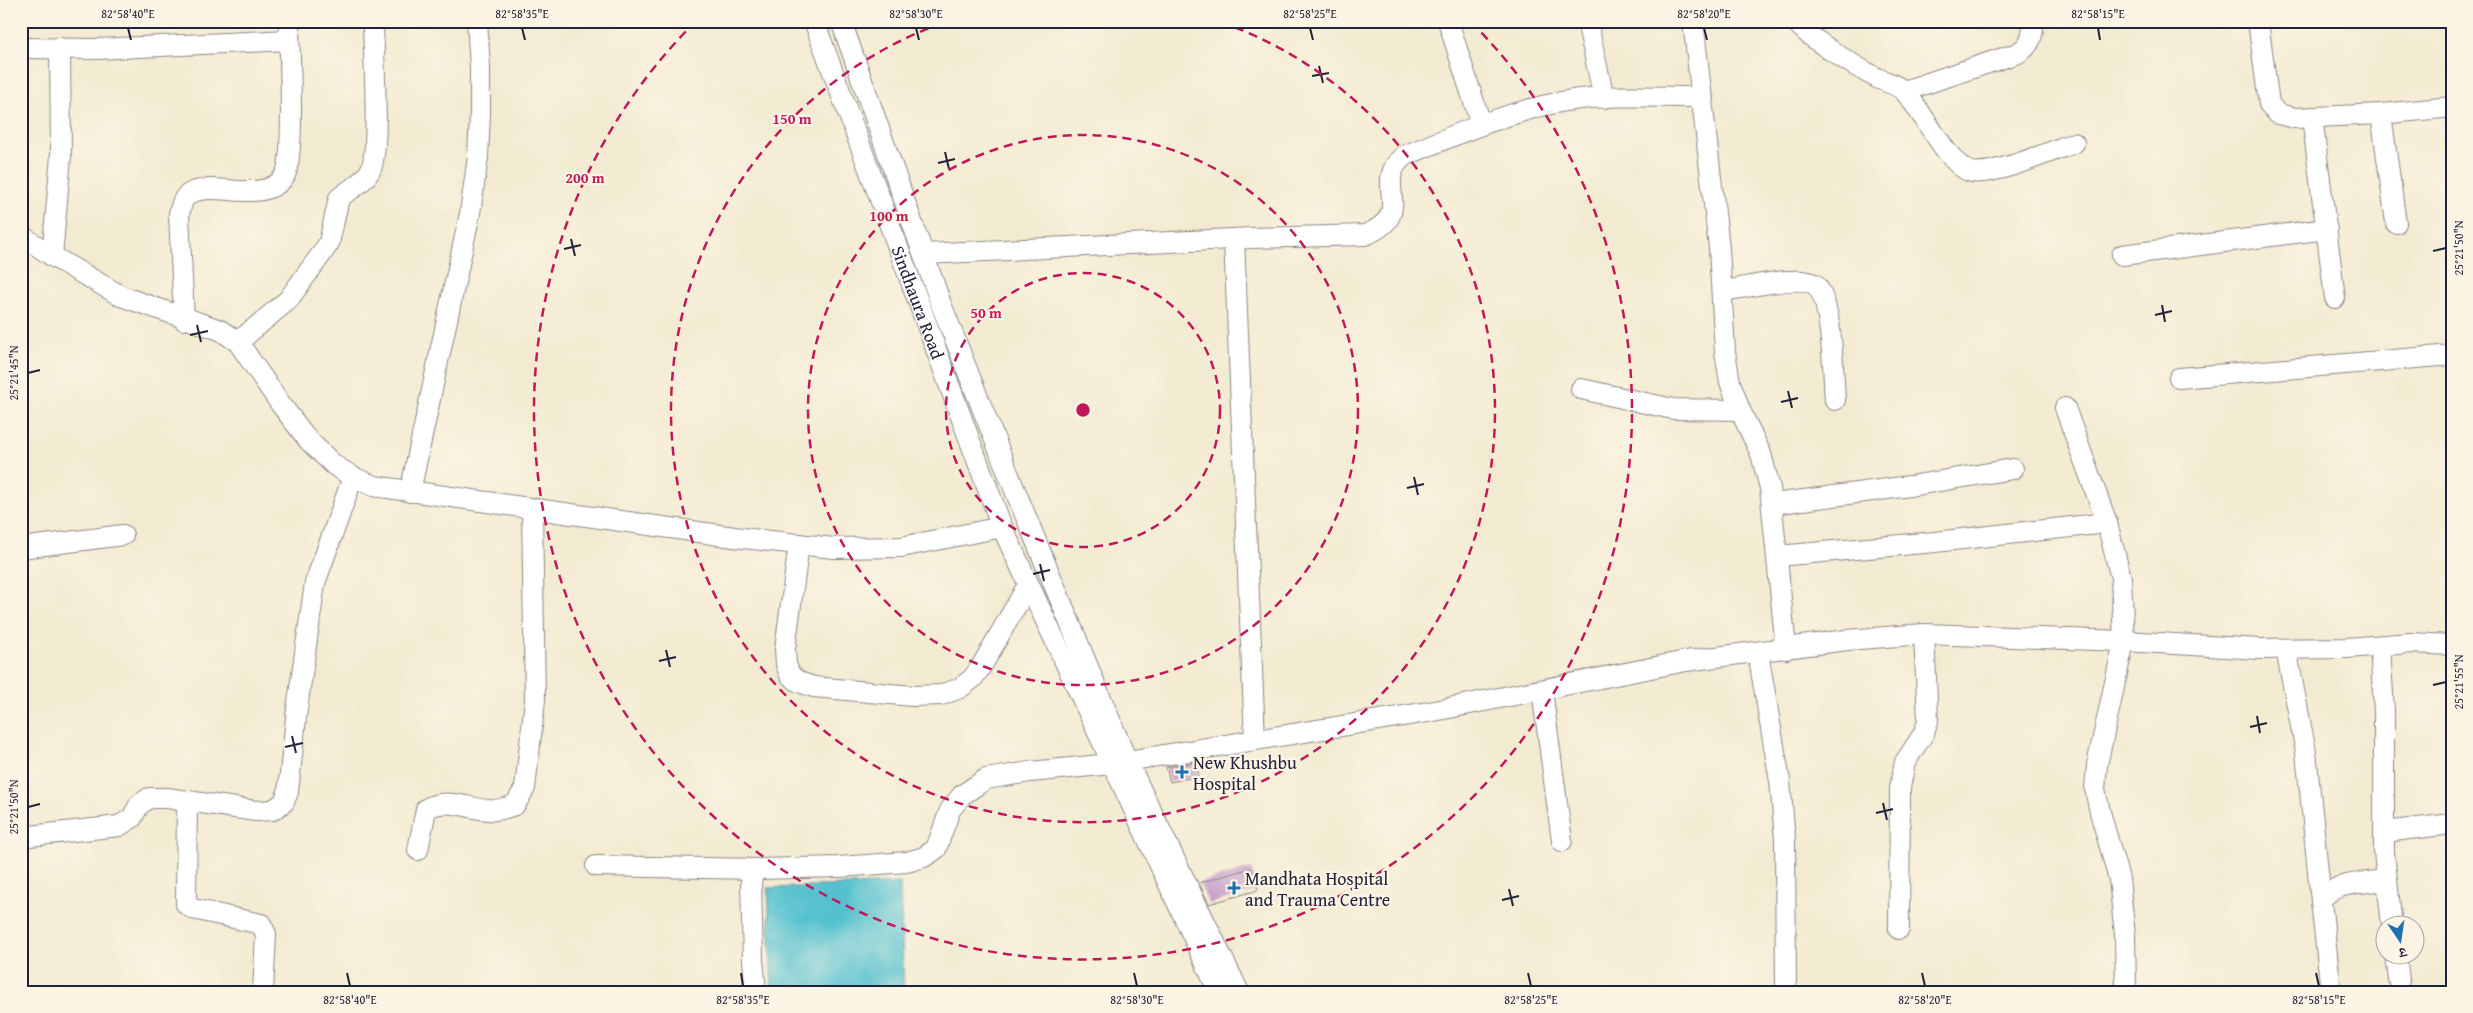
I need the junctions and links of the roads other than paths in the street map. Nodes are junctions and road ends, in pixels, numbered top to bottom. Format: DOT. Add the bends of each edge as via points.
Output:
graph roads {
  1 [pos="373,21"];
  2 [pos="476,21"];
  3 [pos="814,21"];
  4 [pos="841,21"];
  5 [pos="1448,21"];
  6 [pos="1588,21"];
  7 [pos="1694,21"];
  8 [pos="1796,21"];
  9 [pos="2032,21"];
  10 [pos="2258,21"];
  11 [pos="289,31"];
  12 [pos="21,48"];
  13 [pos="60,48"];
  14 [pos="1904,91"];
  15 [pos="1703,97"];
  16 [pos="1604,98"];
  17 [pos="2452,107"];
  18 [pos="2380,114"];
  19 [pos="2312,117"];
  20 [pos="1481,124"];
  21 [pos="2074,143"];
  22 [pos="2396,223"];
  23 [pos="2326,229"];
  24 [pos="21,235"];
  25 [pos="1234,239"];
  26 [pos="924,254"];
  27 [pos="52,256"];
  28 [pos="2122,256"];
  29 [pos="1722,292"];
  30 [pos="2335,298"];
  31 [pos="184,320"];
  32 [pos="238,342"];
  33 [pos="2452,355"];
  34 [pos="2179,378"];
  35 [pos="1581,389"];
  36 [pos="1835,400"];
  37 [pos="2065,408"];
  38 [pos="1740,410"];
  39 [pos="2013,469"];
  40 [pos="353,477"];
  41 [pos="410,492"];
  42 [pos="1772,504"];
  43 [pos="532,509"];
  44 [pos="2107,523"];
  45 [pos="1002,526"];
  46 [pos="123,535"];
  47 [pos="799,544"];
  48 [pos="21,548"];
  49 [pos="1778,556"];
  50 [pos="1028,585"];
  51 [pos="1924,634"];
  52 [pos="2124,641"];
  53 [pos="2452,645"];
  54 [pos="2380,646"];
  55 [pos="1786,649"];
  56 [pos="2286,649"];
  57 [pos="1758,653"];
  58 [pos="1542,690"];
  59 [pos="1256,740"];
  60 [pos="1119,763"];
  61 [pos="187,801"];
  62 [pos="2452,824"];
  63 [pos="2384,832"];
  64 [pos="21,837"];
  65 [pos="1562,841"];
  66 [pos="418,850"];
  67 [pos="596,866"];
  68 [pos="759,869"];
  69 [pos="2387,880"];
  70 [pos="2321,900"];
  71 [pos="2391,916"];
  72 [pos="1899,929"];
  73 [pos="2398,966"];
  74 [pos="2400,980"];
  75 [pos="263,992"];
  76 [pos="756,992"];
  77 [pos="1219,992"];
  78 [pos="1239,992"];
  79 [pos="1786,992"];
  80 [pos="2126,992"];
  81 [pos="2332,992"];
  1 -- 32 [label="street" via="376,126 374,162 370,172 339,198 329,243 288,300"];
  2 -- 41 [label="street" via="480,68 478,157 470,214"];
  3 -- 45 [label="street, Sindhaura Road"];
  4 -- 26 [label="street"];
  5 -- 20 [label="street"];
  6 -- 16 [label="street"];
  7 -- 15 [label="street"];
  8 -- 14 [label="street" via="1818,42"];
  9 -- 14 [label="street" via="2031,39 2018,53"];
  10 -- 19 [label="street" via="2269,104 2278,114 2294,118"];
  11 -- 13 [label="street"];
  11 -- 31 [label="street" via="291,128 284,177 272,187 254,191 188,194 179,214"];
  12 -- 13 [label="street"];
  13 -- 27 [label="street" via="62,156"];
  14 -- 21 [label="street" via="1947,152 1970,172 1993,170"];
  15 -- 16 [label="street"];
  15 -- 29 [label="street"];
  16 -- 20 [label="street" via="1567,101 1519,111"];
  17 -- 18 [label="street"];
  18 -- 19 [label="street"];
  18 -- 22 [label="street"];
  19 -- 23 [label="street"];
  20 -- 25 [label="street" via="1404,156 1396,163 1391,174 1394,209 1379,229 1365,235"];
  23 -- 28 [label="street"];
  23 -- 30 [label="street"];
  24 -- 27 [label="street"];
  25 -- 26 [label="street"];
  25 -- 59 [label="street"];
  26 -- 60 [label="street"];
  27 -- 31 [label="street" via="121,296"];
  29 -- 36 [label="street" via="1782,282 1813,284 1821,293 1828,315"];
  29 -- 38 [label="street" via="1725,352 1730,382"];
  31 -- 32 [label="street" via="220,330"];
  32 -- 40 [label="street" via="309,441 334,465"];
  33 -- 34 [label="street"];
  35 -- 38 [label="street" via="1673,409"];
  37 -- 44 [label="street"];
  38 -- 42 [label="street" via="1761,454"];
  39 -- 42 [label="street"];
  40 -- 41 [label="street" via="374,486"];
  40 -- 61 [label="street" via="315,583 288,792 284,802 273,810 256,811"];
  41 -- 43 [label="street"];
  42 -- 49 [label="street"];
  43 -- 47 [label="street"];
  43 -- 66 [label="street" via="535,700 525,788 515,805 505,809 489,810 444,803 432,805 426,810"];
  44 -- 49 [label="street"];
  44 -- 52 [label="street" via="2122,578"];
  45 -- 47 [label="street" via="901,547 834,548"];
  45 -- 50 [label="street, Sindhaura Road"];
  46 -- 48 [label="street"];
  47 -- 50 [label="street" via="785,649 786,664 790,675 814,687 913,696 941,694 960,688 981,667"];
  49 -- 55 [label="street"];
  50 -- 60 [label="street, Sindhaura Road"];
  51 -- 52 [label="street"];
  51 -- 55 [label="street"];
  51 -- 72 [label="street" via="1928,721 1924,733 1904,762 1900,788"];
  52 -- 56 [label="street"];
  52 -- 80 [label="street" via="2097,765 2095,789 2119,879 2125,935"];
  53 -- 54 [label="street"];
  54 -- 56 [label="street"];
  54 -- 63 [label="street" via="2384,711"];
  55 -- 57 [label="street"];
  56 -- 70 [label="street" via="2306,752"];
  57 -- 58 [label="street" via="1686,661"];
  57 -- 79 [label="street" via="1780,781"];
  58 -- 59 [label="street" via="1434,712"];
  58 -- 65 [label="street"];
  59 -- 60 [label="street"];
  60 -- 68 [label="street" via="986,779 962,794 950,810 936,849 924,857 907,862 839,867"];
  60 -- 77 [label="street"];
  60 -- 78 [label="street"];
  61 -- 64 [label="street" via="149,798 139,805 132,818 119,826"];
  61 -- 75 [label="street" via="186,904 193,909 261,924 266,934"];
  62 -- 63 [label="street"];
  63 -- 69 [label="street"];
  67 -- 68 [label="street"];
  68 -- 76 [label="street" via="751,882 752,960"];
  69 -- 70 [label="street" via="2335,888"];
  69 -- 71 [label="street"];
  70 -- 81 [label="street"];
  73 -- 74 [label="street"];
}
